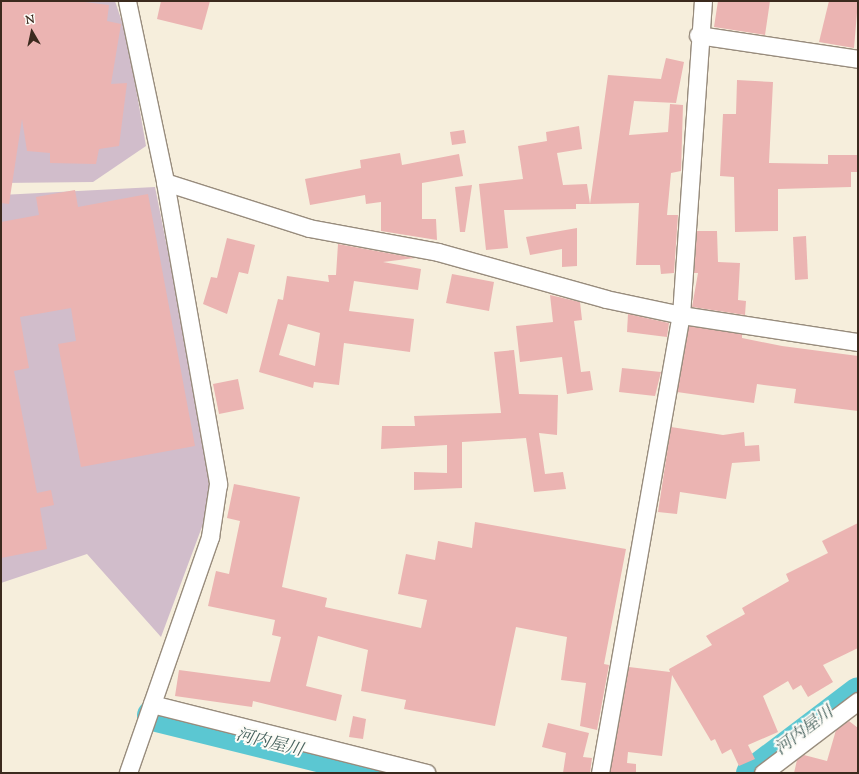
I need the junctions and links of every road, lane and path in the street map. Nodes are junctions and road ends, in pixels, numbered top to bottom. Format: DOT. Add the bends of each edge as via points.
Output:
graph roads {
  1 [pos="127,1"];
  2 [pos="703,1"];
  3 [pos="698,35"];
  4 [pos="858,59"];
  5 [pos="166,182"];
  6 [pos="681,315"];
  7 [pos="858,342"];
  8 [pos="858,701"];
  9 [pos="152,704"];
  10 [pos="128,773"];
  11 [pos="426,773"];
  12 [pos="600,773"];
  13 [pos="763,773"];
  1 -- 5 [label="street"];
  2 -- 3 [label="street"];
  3 -- 4 [label="street"];
  3 -- 6 [label="street"];
  5 -- 6 [label="street" via="309,228 438,252 606,299"];
  5 -- 9 [label="street" via="218,484 210,537"];
  6 -- 7 [label="street"];
  6 -- 12 [label="street"];
  8 -- 13 [label="street"];
  9 -- 10 [label="street"];
  9 -- 11 [label="street"];
}
